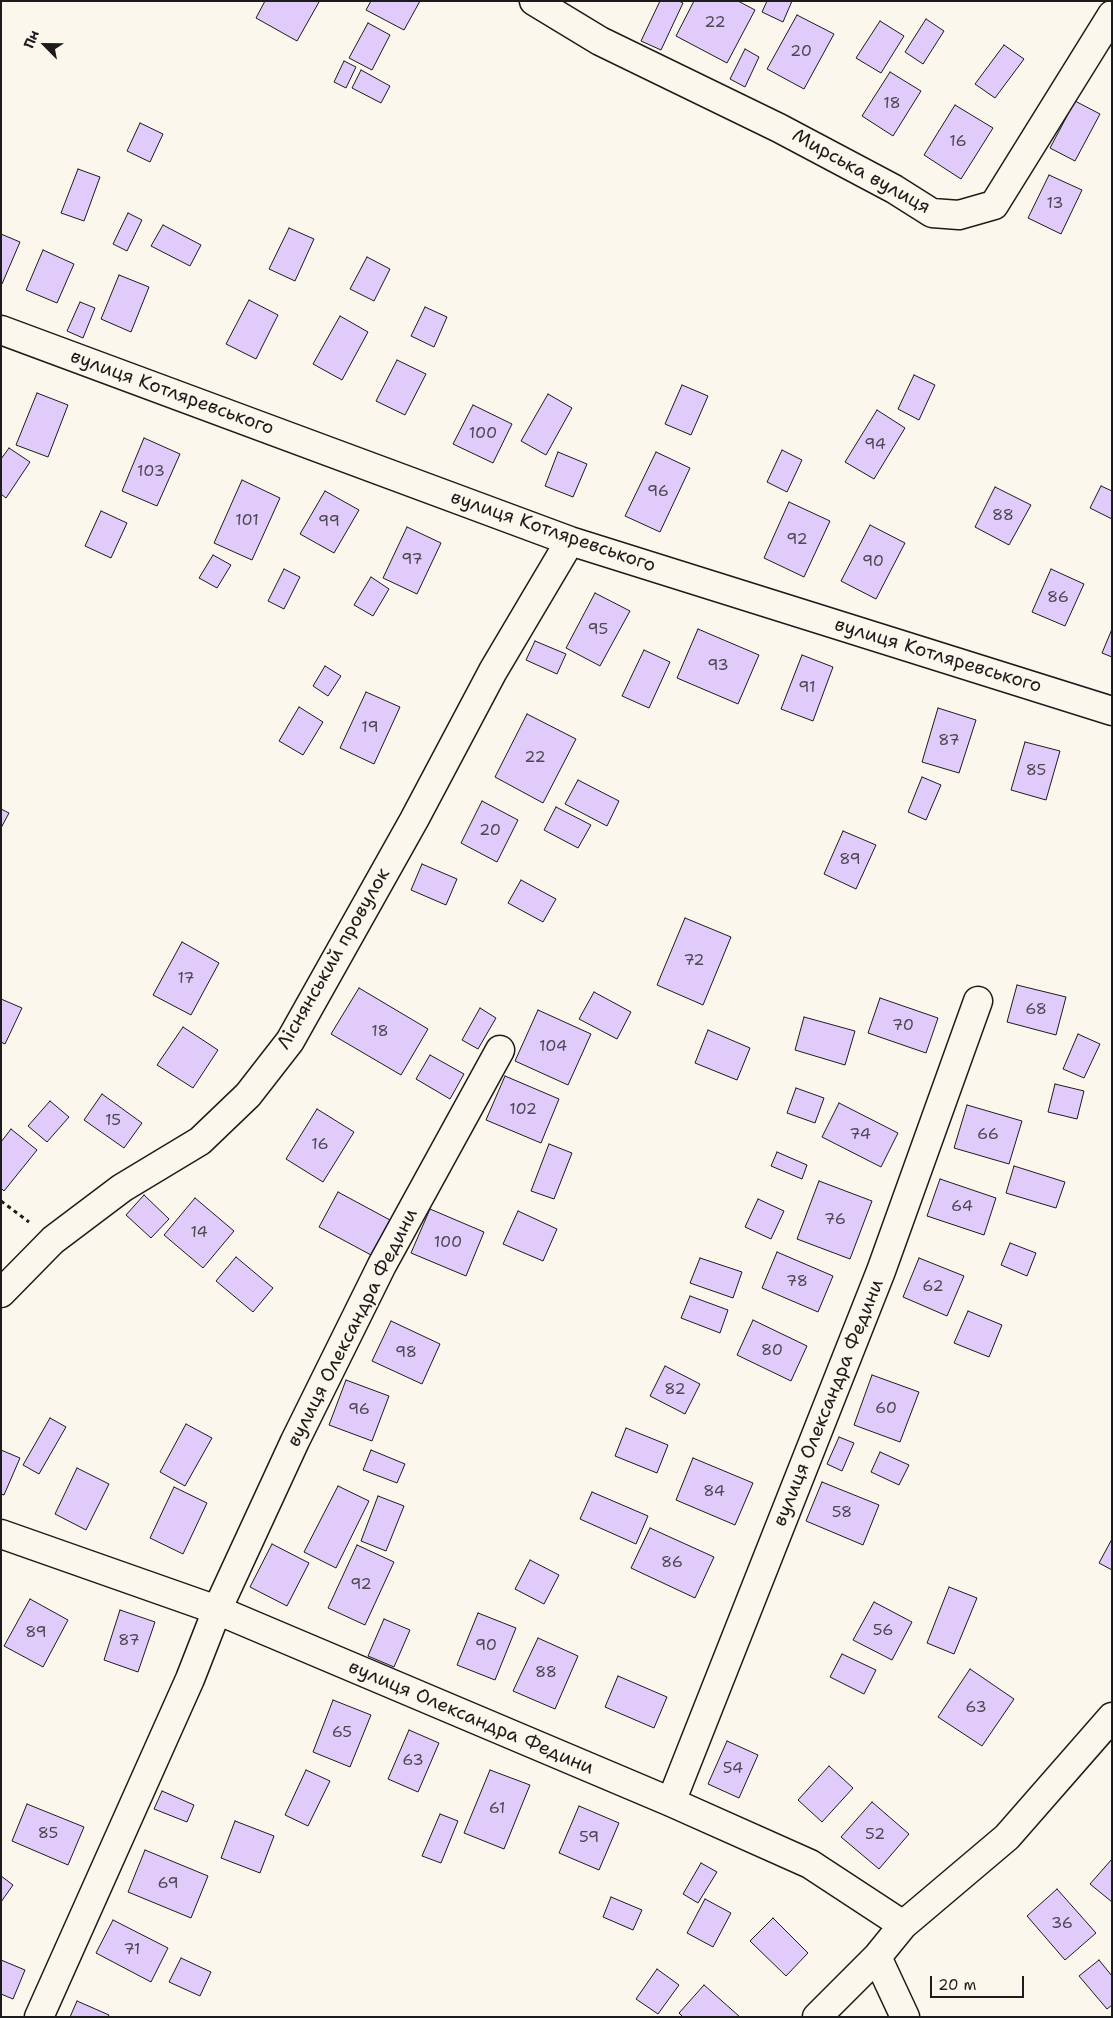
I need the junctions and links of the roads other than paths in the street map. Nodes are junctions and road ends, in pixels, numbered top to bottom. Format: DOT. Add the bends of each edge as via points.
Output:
graph roads {
  1 [pos="534,1"];
  2 [pos="1112,15"];
  3 [pos="1,330"];
  4 [pos="570,541"];
  5 [pos="1112,711"];
  6 [pos="978,1001"];
  7 [pos="500,1050"];
  8 [pos="1,1293"];
  9 [pos="1,1534"];
  10 [pos="217,1610"];
  11 [pos="1112,1717"];
  12 [pos="671,1802"];
  13 [pos="903,1925"];
  14 [pos="877,1957"];
  15 [pos="39,2017"];
  16 [pos="817,2017"];
  17 [pos="905,2017"];
  1 -- 2 [label="street, Мирська вулиця" via="600,41 779,128 894,189 932,213 959,215 994,205"];
  3 -- 4 [label="street, вулиця Котляревського"];
  4 -- 5 [label="street, вулиця Котляревського"];
  4 -- 8 [label="street, Ліснянський провулок" via="493,671 290,1041 248,1095 200,1141 122,1188 54,1240"];
  6 -- 12 [label="street, вулиця Олександра Федини" via="881,1270"];
  7 -- 10 [label="street, вулиця Олександра Федини" via="382,1265 295,1441"];
  9 -- 10 [label="street, вулиця Олександра Федини"];
  10 -- 12 [label="street, вулиця Олександра Федини"];
  10 -- 15 [label="street, вулиця Олександра Федини" via="190,1679"];
  11 -- 13 [label="street" via="1007,1836"];
  12 -- 13 [label="street, вулиця Олександра Федини" via="810,1864"];
  13 -- 14 [label="street"];
  14 -- 16 [label="street"];
  14 -- 17 [label="street"];
}
